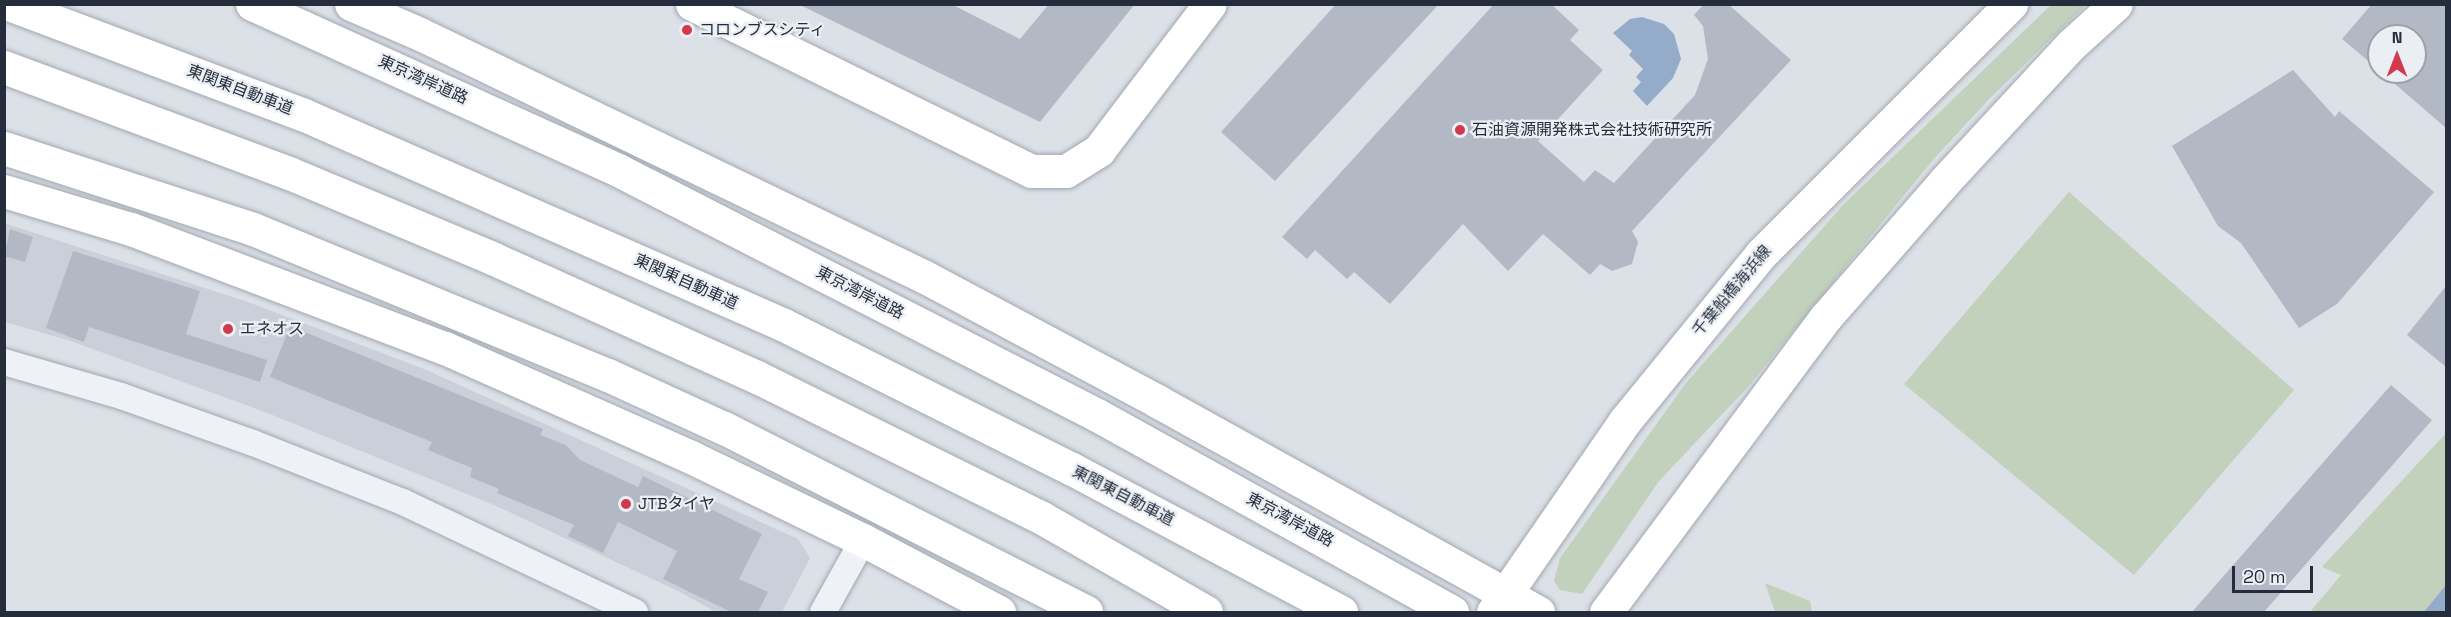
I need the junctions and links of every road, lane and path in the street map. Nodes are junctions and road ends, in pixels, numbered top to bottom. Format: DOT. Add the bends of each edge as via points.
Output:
graph roads {
  1 [pos="9,4"];
  2 [pos="252,4"];
  3 [pos="351,4"];
  4 [pos="692,4"];
  5 [pos="1210,4"];
  6 [pos="2012,4"];
  7 [pos="2116,4"];
  8 [pos="4,67"];
  9 [pos="4,148"];
  10 [pos="4,190"];
  11 [pos="4,362"];
  12 [pos="863,540"];
  13 [pos="1498,603"];
  14 [pos="635,612"];
  15 [pos="823,612"];
  16 [pos="999,612"];
  17 [pos="1086,612"];
  18 [pos="1206,612"];
  19 [pos="1341,612"];
  20 [pos="1452,612"];
  21 [pos="1538,612"];
  22 [pos="1606,612"];
  1 -- 19 [label="main road, 東関東自動車道" via="302,114 782,324 1072,469"];
  2 -- 20 [label="main road, 東京湾岸道路" via="639,180 1097,415"];
  3 -- 13 [label="main road" via="925,277"];
  4 -- 5 [label="main road" via="1031,171 1066,171 1099,150"];
  6 -- 13 [label="main road, 千葉船橋海浜線" via="1761,254 1624,422"];
  7 -- 22 [label="main road" via="2072,44 1944,182 1826,317"];
  8 -- 18 [label="main road" via="289,173 492,258 757,377 1042,518"];
  9 -- 17 [label="main road" via="253,229 597,371 734,434"];
  10 -- 12 [label="main road" via="131,230 445,348 691,457"];
  11 -- 14 [label="street" via="132,400 403,502"];
  12 -- 15 [label="street"];
  12 -- 16 [label="main road"];
  13 -- 21 [label="main road"];
}
